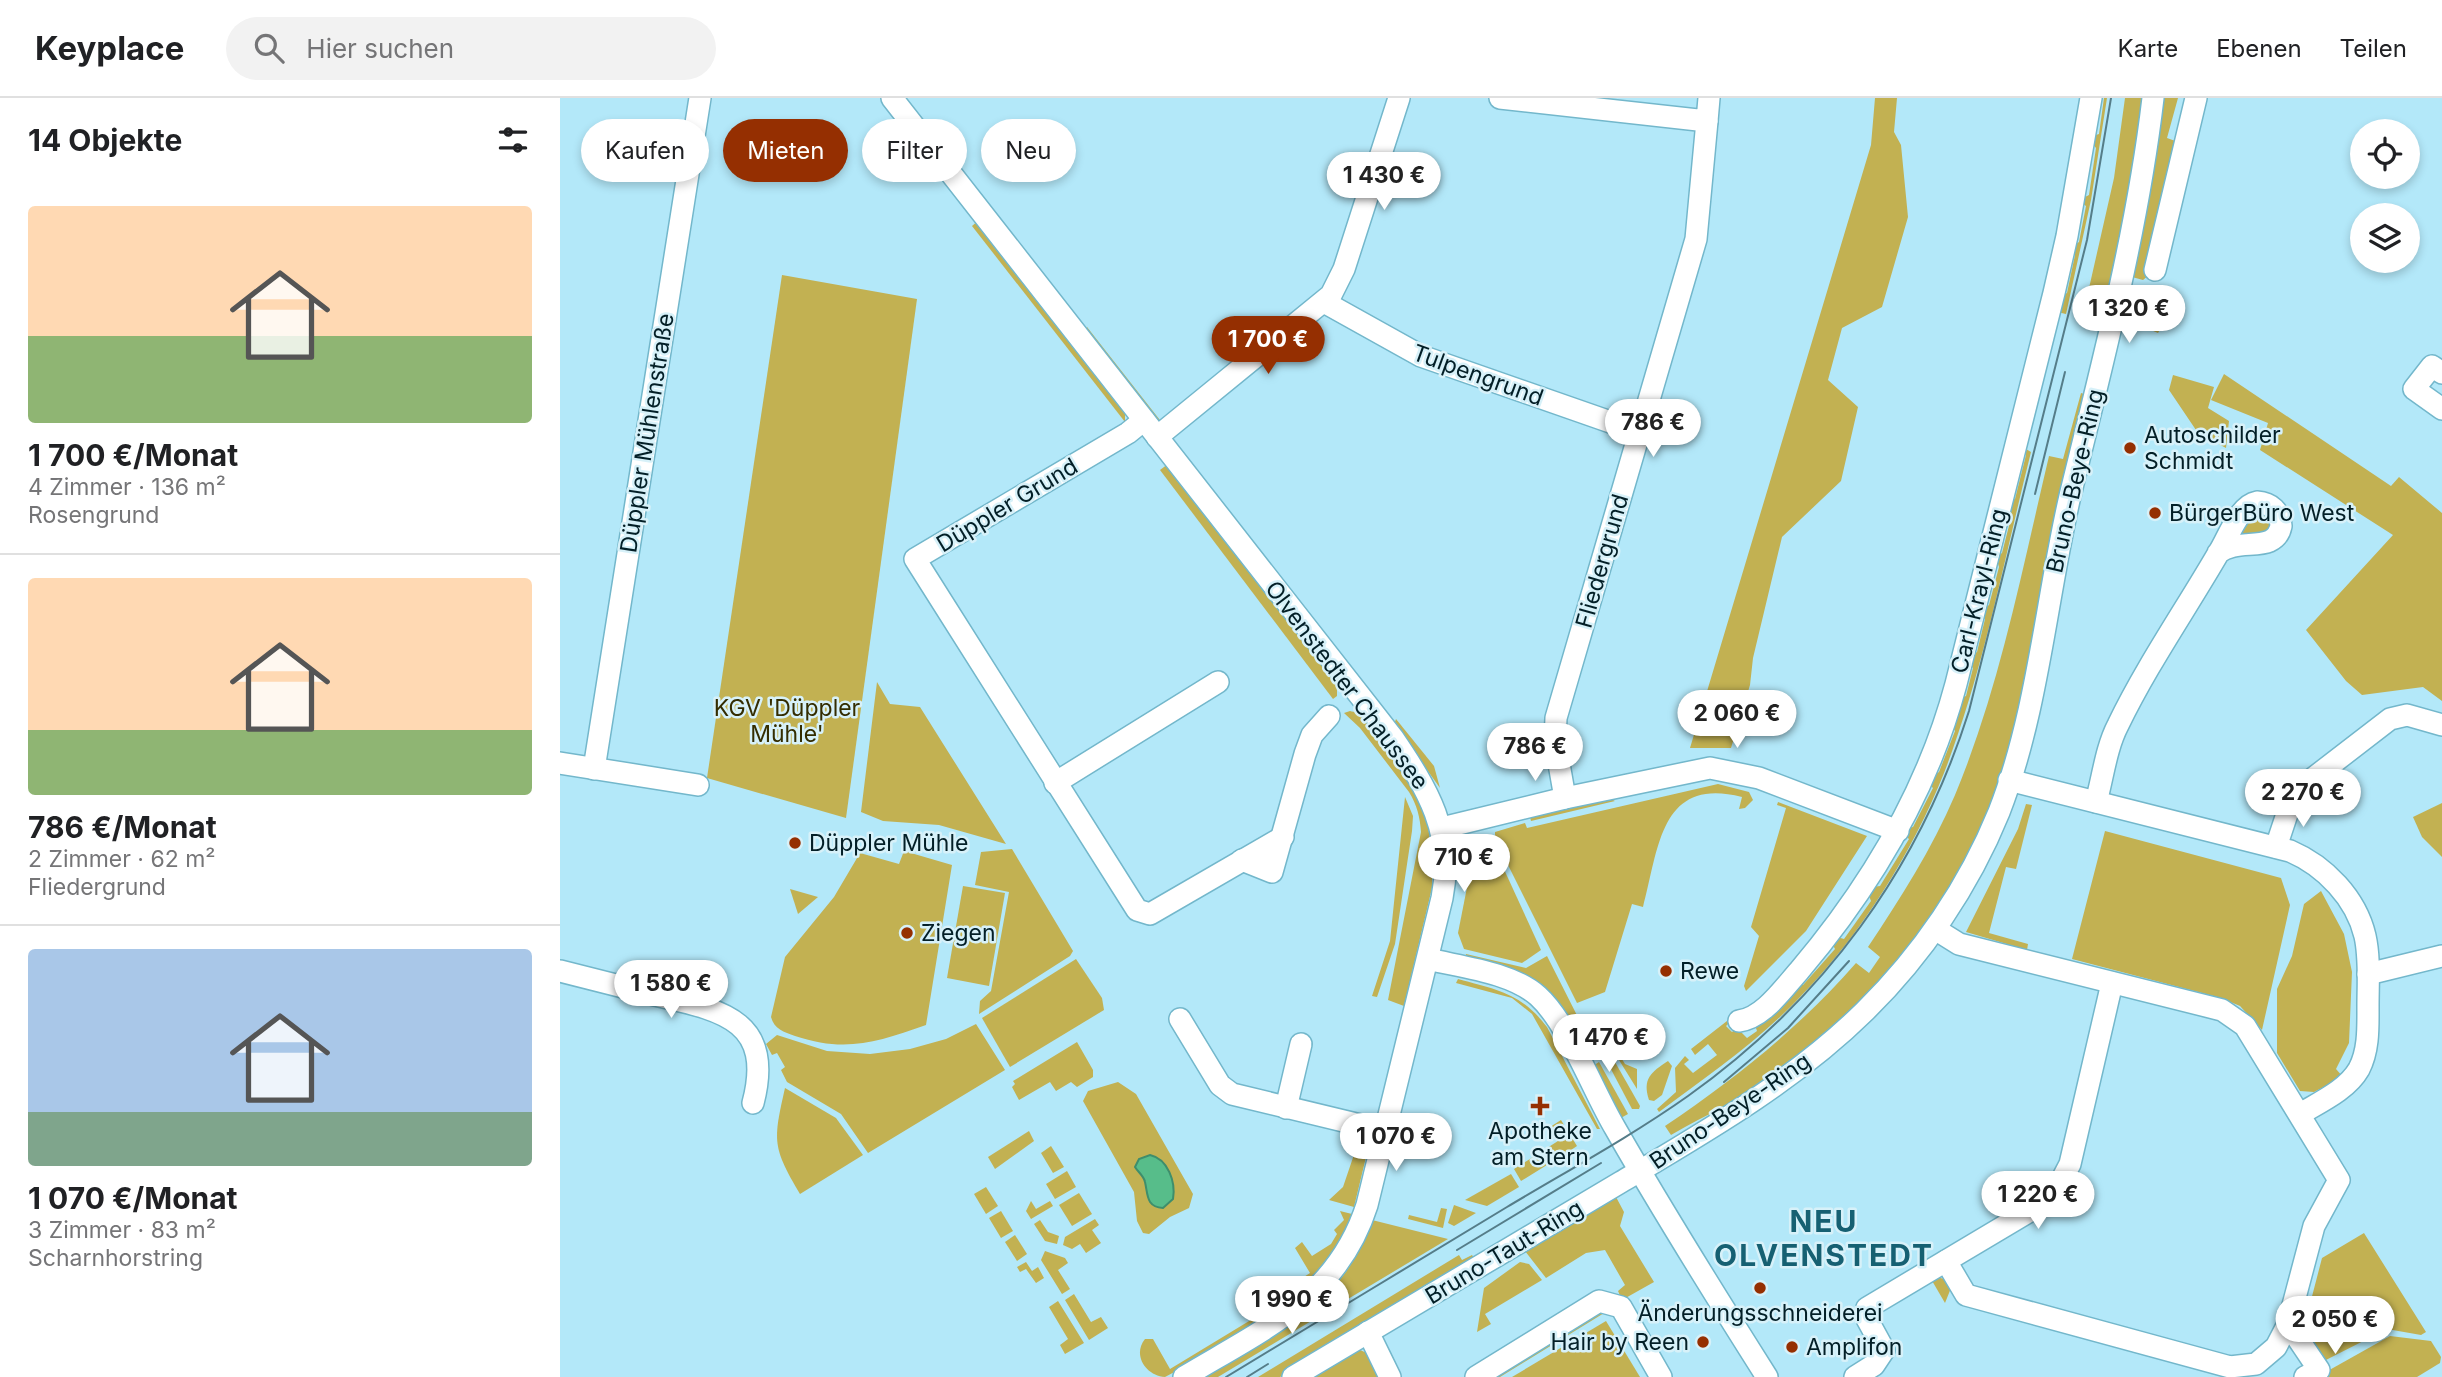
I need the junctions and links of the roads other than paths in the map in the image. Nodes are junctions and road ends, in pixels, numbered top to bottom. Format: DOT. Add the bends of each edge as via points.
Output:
graph roads {
  1 [pos="700,98"];
  2 [pos="892,98"];
  3 [pos="1399,98"];
  4 [pos="1500,98"];
  5 [pos="1709,98"];
  6 [pos="2091,98"];
  7 [pos="2152,98"];
  8 [pos="2196,98"];
  9 [pos="1672,108"];
  10 [pos="1707,121"];
  11 [pos="2155,270"];
  12 [pos="1324,302"];
  13 [pos="2442,373"];
  14 [pos="2442,409"];
  15 [pos="1150,428"];
  16 [pos="1639,432"];
  17 [pos="2218,553"];
  18 [pos="1218,682"];
  19 [pos="1329,716"];
  20 [pos="2441,724"];
  21 [pos="560,763"];
  22 [pos="594,769"];
  23 [pos="2009,780"];
  24 [pos="1055,783"];
  25 [pos="698,785"];
  26 [pos="1565,798"];
  27 [pos="2096,802"];
  28 [pos="1442,828"];
  29 [pos="1898,831"];
  30 [pos="2276,847"];
  31 [pos="1935,929"];
  32 [pos="2442,957"];
  33 [pos="1428,959"];
  34 [pos="560,971"];
  35 [pos="2368,974"];
  36 [pos="2112,983"];
  37 [pos="1180,1020"];
  38 [pos="1739,1021"];
  39 [pos="1301,1044"];
  40 [pos="753,1103"];
  41 [pos="1286,1108"];
  42 [pos="2300,1114"];
  43 [pos="1385,1131"];
  44 [pos="1640,1170"];
  45 [pos="1946,1261"];
  46 [pos="2288,1324"];
  47 [pos="1368,1332"];
  48 [pos="2228,1372"];
  49 [pos="1184,1377"];
  50 [pos="1293,1377"];
  51 [pos="1390,1377"];
  52 [pos="1476,1377"];
  53 [pos="1661,1377"];
  54 [pos="1767,1377"];
  55 [pos="1855,1377"];
  56 [pos="2305,1377"];
  1 -- 22 [label="street, Düppler Mühlenstraße"];
  2 -- 15 [label="street, Olvenstedter Chaussee"];
  3 -- 12 [label="street" via="1344,269"];
  4 -- 9 [label="street"];
  5 -- 10 [label="street, Fliedergrund"];
  6 -- 29 [label="street, Carl-Krayl-Ring" via="2067,236 1951,704"];
  7 -- 23 [label="street, Bruno-Beye-Ring" via="2136,218"];
  8 -- 11 [label="street"];
  9 -- 10 [label="street"];
  10 -- 16 [label="street, Fliedergrund" via="1696,239"];
  12 -- 15 [label="street"];
  12 -- 16 [label="street, Tulpengrund" via="1421,356"];
  13 -- 14 [label="street" via="2432,366 2414,389"];
  15 -- 24 [label="street, Düppler Grund" via="1124,436 915,559"];
  15 -- 28 [label="street, Olvenstedter Chaussee" via="1393,738 1427,789"];
  16 -- 26 [label="street, Fliedergrund" via="1556,718 1555,741"];
  17 -- 27 [label="street" via="2117,727"];
  18 -- 24 [label="street"];
  19 -- 24 [label="street, Düppler Grund" via="1312,735 1305,754 1272,872 1242,860 1150,914 1137,910"];
  20 -- 30 [label="street" via="2407,715 2390,719 2294,793"];
  21 -- 22 [label="street"];
  22 -- 25 [label="street"];
  23 -- 27 [label="street"];
  23 -- 31 [label="street, Bruno-Beye-Ring" via="1988,835"];
  26 -- 28 [label="street"];
  26 -- 29 [label="street" via="1716,768 1759,778"];
  27 -- 30 [label="street"];
  28 -- 33 [label="street, Olvenstedter Chaussee" via="1444,887"];
  29 -- 38 [label="street, Carl-Krayl-Ring" via="1830,934 1757,1015"];
  30 -- 35 [label="street" via="2305,857 2331,876 2358,917 2365,936"];
  31 -- 36 [label="street" via="1959,944"];
  31 -- 44 [label="street, Bruno-Beye-Ring" via="1877,999 1820,1051 1750,1104"];
  32 -- 35 [label="street"];
  33 -- 43 [label="street, Olvenstedter Chaussee"];
  33 -- 44 [label="street" via="1504,979 1537,995 1560,1026"];
  34 -- 40 [label="street" via="732,1018 746,1033 757,1062"];
  35 -- 42 [label="street" via="2368,1034 2360,1068 2350,1082"];
  36 -- 42 [label="street" via="2222,1010 2245,1026"];
  36 -- 45 [label="street" via="2081,1128 2057,1189 2033,1209"];
  37 -- 41 [label="street" via="1224,1089"];
  39 -- 41 [label="street"];
  41 -- 43 [label="street"];
  42 -- 46 [label="street" via="2339,1180 2314,1226"];
  43 -- 49 [label="street, Olvenstedter Chaussee" via="1362,1219 1331,1276 1286,1315"];
  44 -- 47 [label="street, Bruno-Taut-Ring"];
  44 -- 54 [label="street"];
  45 -- 48 [label="street" via="1966,1295"];
  45 -- 55 [label="street" via="1867,1308 1867,1319 1884,1350 1874,1365"];
  46 -- 48 [label="street" via="2276,1347 2256,1364"];
  46 -- 56 [label="street" via="2319,1370"];
  47 -- 50 [label="street, Bruno-Taut-Ring"];
  47 -- 51 [label="street"];
  52 -- 53 [label="street" via="1599,1301 1621,1307"];
}
